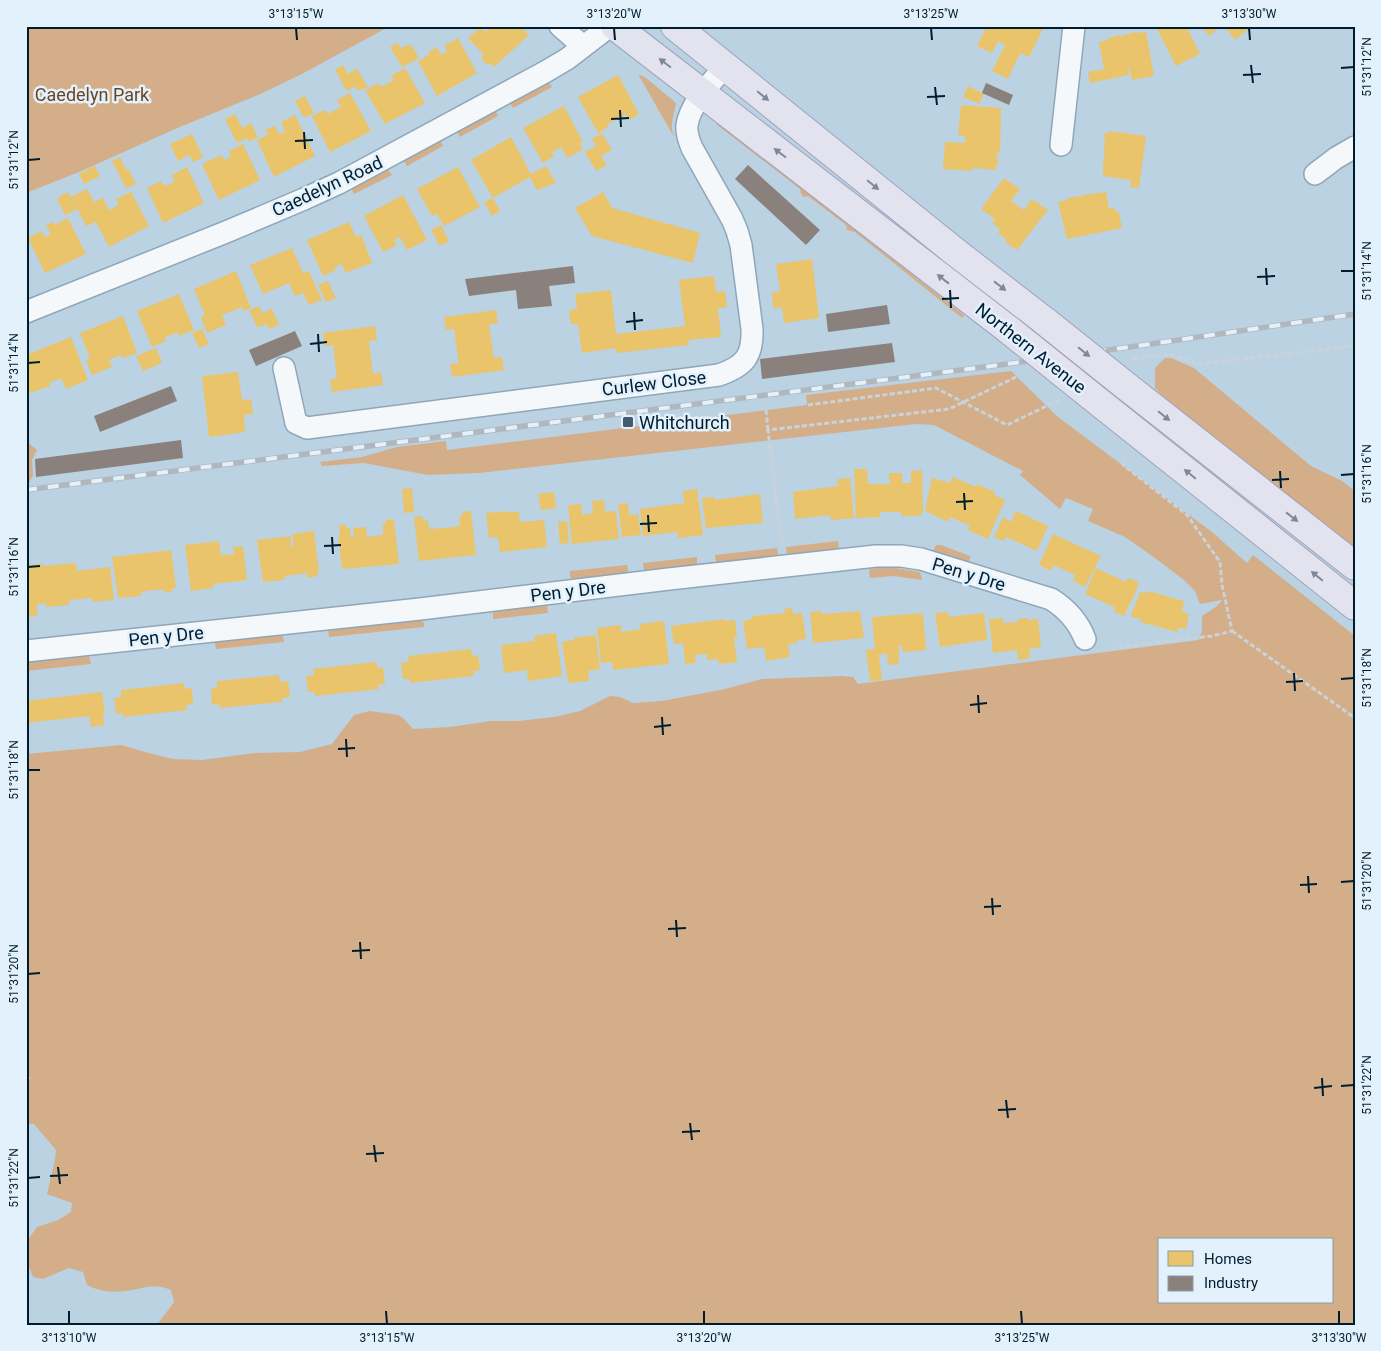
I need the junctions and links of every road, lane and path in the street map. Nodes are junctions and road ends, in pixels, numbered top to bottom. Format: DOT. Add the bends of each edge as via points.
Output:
graph roads {
  1 [pos="560,26"];
  2 [pos="610,26"];
  3 [pos="615,26"];
  4 [pos="675,26"];
  5 [pos="1074,26"];
  6 [pos="583,46"];
  7 [pos="725,66"];
  8 [pos="703,94"];
  9 [pos="1061,145"];
  10 [pos="1355,147"];
  11 [pos="1315,174"];
  12 [pos="26,312"];
  13 [pos="1355,346"];
  14 [pos="1133,359"];
  15 [pos="284,368"];
  16 [pos="1018,376"];
  17 [pos="1061,399"];
  18 [pos="964,402"];
  19 [pos="808,405"];
  20 [pos="766,410"];
  21 [pos="768,430"];
  22 [pos="1127,451"];
  23 [pos="782,544"];
  24 [pos="1355,566"];
  25 [pos="1355,606"];
  26 [pos="1232,631"];
  27 [pos="1085,639"];
  28 [pos="1118,647"];
  29 [pos="26,651"];
  30 [pos="1355,718"];
  1 -- 6 [label="street"];
  2 -- 6 [label="street, Caedelyn Road"];
  8 -- 3 [label="highway, Northern Avenue, one-way"];
  4 -- 7 [label="highway, Northern Avenue"];
  5 -- 9 [label="street"];
  6 -- 12 [label="street, Caedelyn Road" via="545,72 339,183"];
  7 -- 8 [label="street, Curlew Close"];
  7 -- 24 [label="highway, Northern Avenue, one-way, bridge" via="954,251"];
  8 -- 15 [label="street, Curlew Close" via="690,114 688,134 692,148 738,231 752,329 749,354 732,371 307,428 296,423"];
  25 -- 8 [label="highway, Northern Avenue, one-way, bridge" via="1009,330"];
  10 -- 11 [label="street"];
  13 -- 14 [label="path" via="1198,364 1170,354"];
  16 -- 18 [label="path"];
  17 -- 18 [label="path" via="1007,425"];
  18 -- 19 [label="path" via="936,388"];
  18 -- 21 [label="path" via="949,409"];
  20 -- 21 [label="path"];
  21 -- 23 [label="path"];
  22 -- 26 [label="path" via="1122,465 1187,515 1220,562"];
  26 -- 28 [label="path"];
  26 -- 30 [label="path"];
  27 -- 29 [label="street, Pen y Dre" via="1064,606 1050,599 921,559 876,556"];
}
